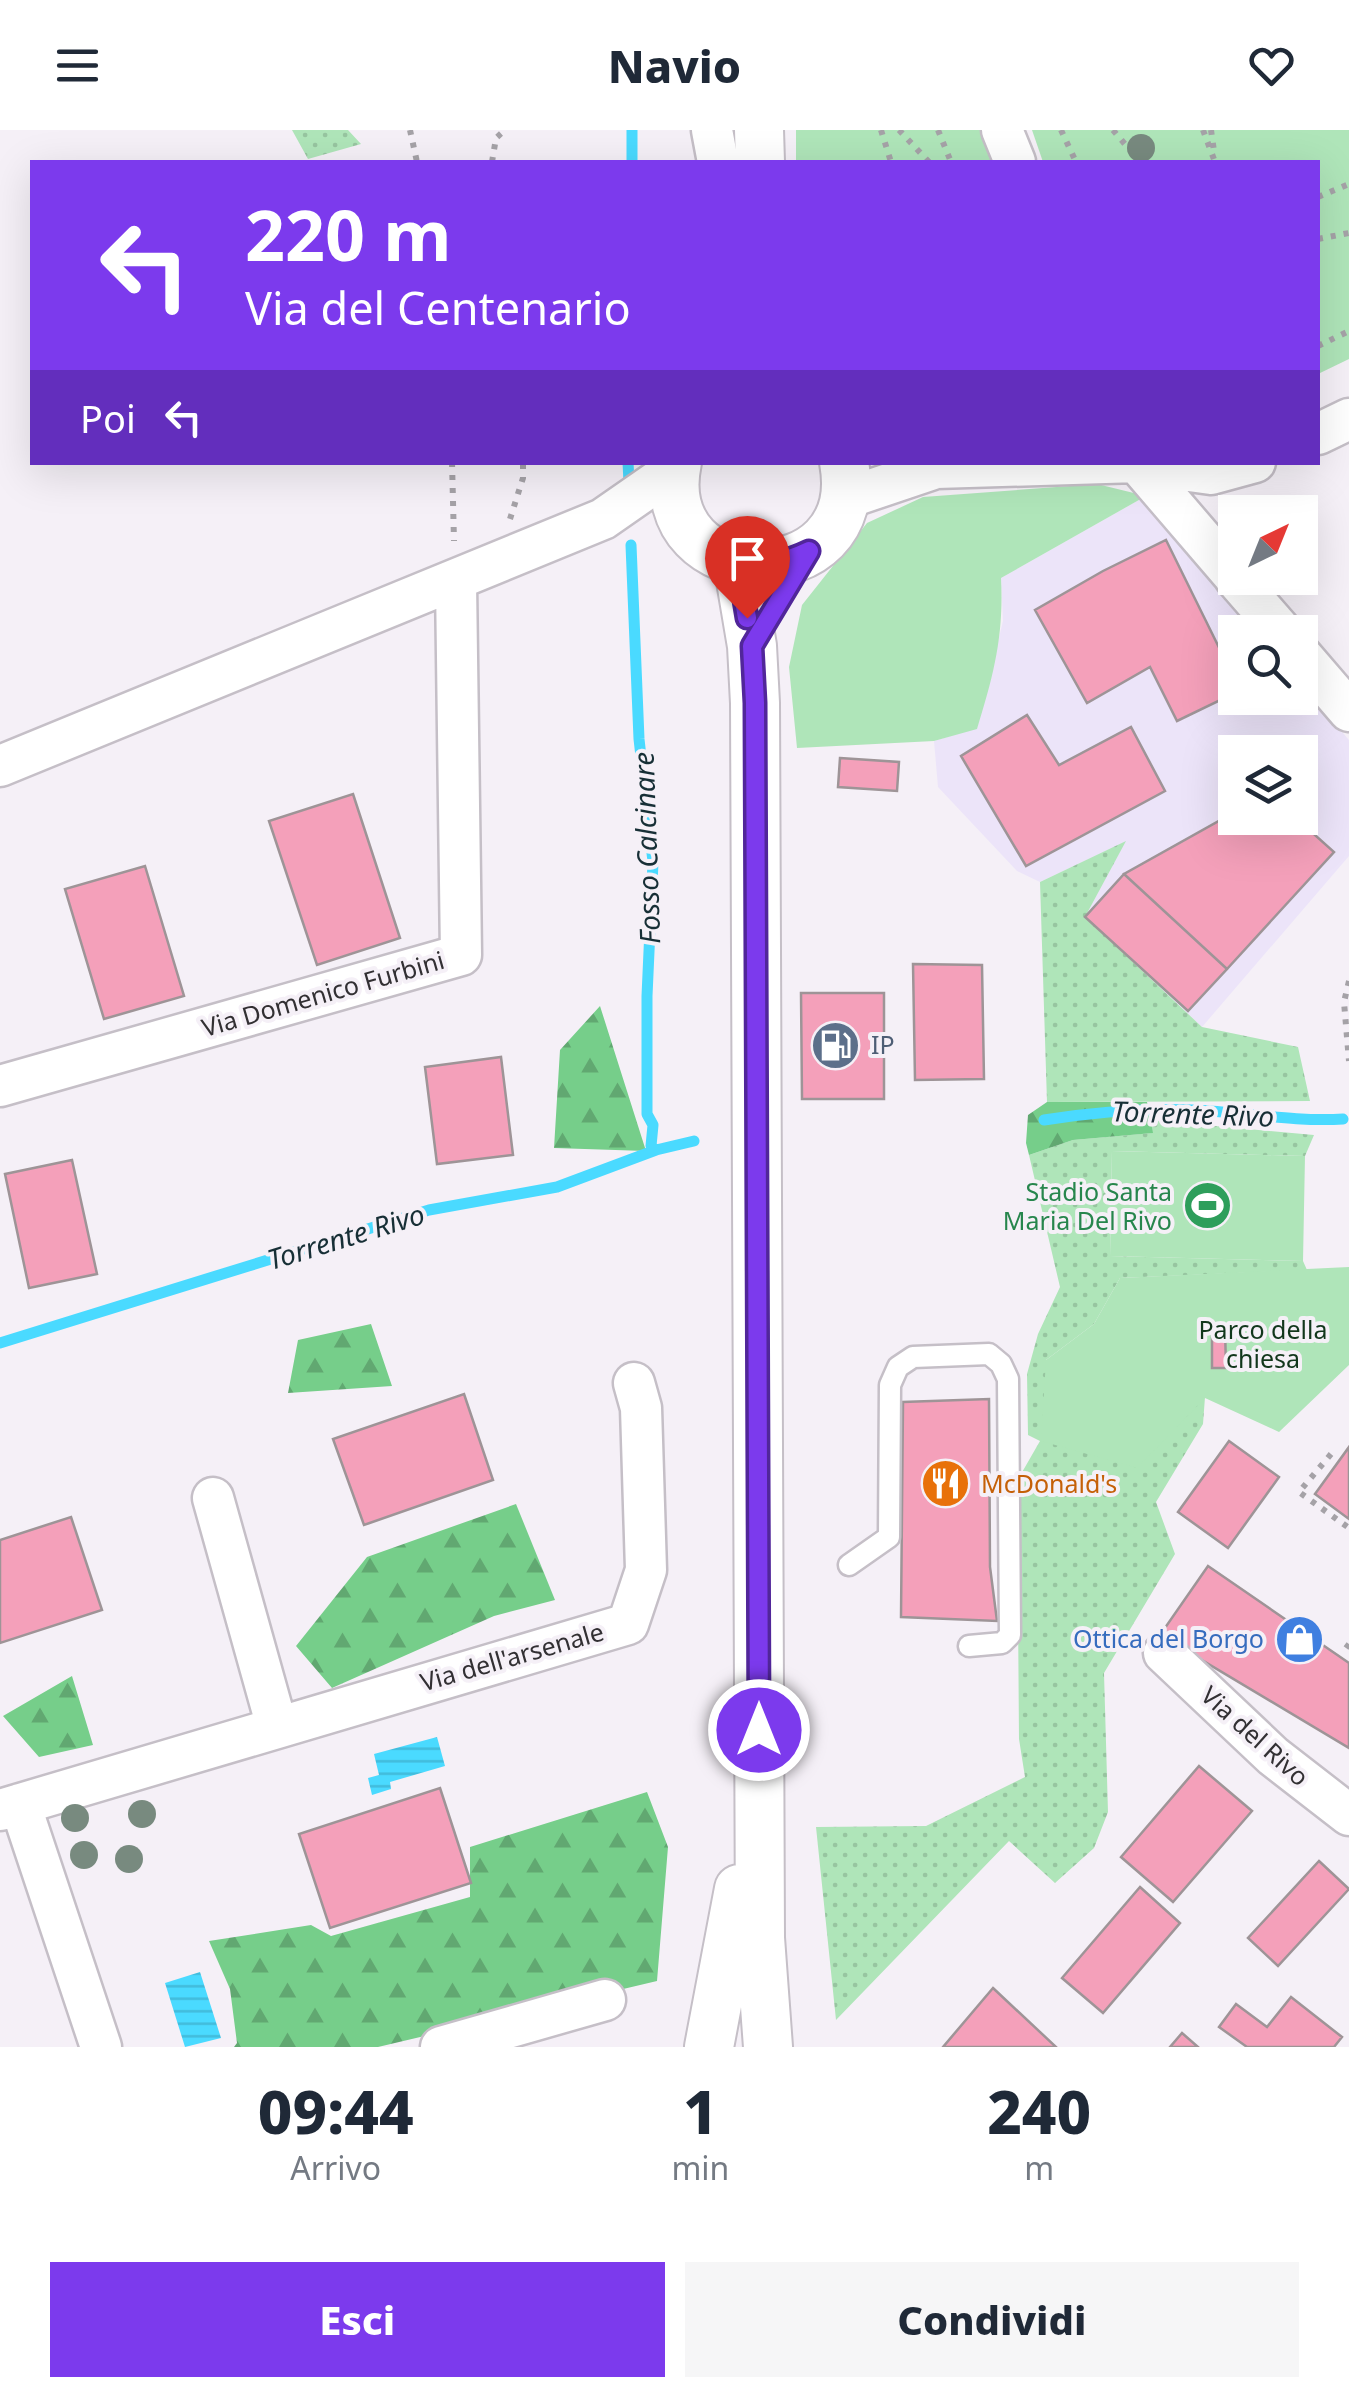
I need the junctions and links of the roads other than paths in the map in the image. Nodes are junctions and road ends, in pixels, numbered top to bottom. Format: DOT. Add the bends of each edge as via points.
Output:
graph roads {
  1 [pos="712,130"];
  2 [pos="759,130"];
  3 [pos="1002,130"];
  4 [pos="718,160"];
  5 [pos="760,160"];
  6 [pos="1014,160"];
  7 [pos="1349,418"];
  8 [pos="1320,433"];
  9 [pos="673,465"];
  10 [pos="675,465"];
  11 [pos="928,465"];
  12 [pos="1140,465"];
  13 [pos="1151,465"];
  14 [pos="1245,465"];
  15 [pos="844,481"];
  16 [pos="680,512"];
  17 [pos="604,519"];
  18 [pos="809,551"];
  19 [pos="1218,557"];
  20 [pos="738,564"];
  21 [pos="456,582"];
  22 [pos="1250,595"];
  23 [pos="1267,615"];
  24 [pos="752,646"];
  25 [pos="1318,675"];
  26 [pos="1349,711"];
  27 [pos="0,766"];
  28 [pos="0,1086"];
  29 [pos="634,1383"];
  30 [pos="214,1498"];
  31 [pos="848,1565"];
  32 [pos="969,1646"];
  33 [pos="1164,1653"];
  34 [pos="277,1727"];
  35 [pos="759,1767"];
  36 [pos="10,1807"];
  37 [pos="1349,1815"];
  38 [pos="605,2000"];
  39 [pos="102,2047"];
  40 [pos="441,2047"];
  41 [pos="709,2047"];
  42 [pos="768,2047"];
  1 -- 4 [label="street"];
  2 -- 5 [label="street"];
  3 -- 6 [label="street"];
  7 -- 8 [label="street"];
  9 -- 17 [label="street"];
  10 -- 16 [label="street"];
  11 -- 15 [label="street"];
  12 -- 19 [label="street"];
  13 -- 14 [label="street" via="1212,474"];
  15 -- 18 [label="street" via="837,519"];
  16 -- 17 [label="street"];
  16 -- 20 [label="street" via="703,544"];
  17 -- 21 [label="street"];
  18 -- 20 [label="street" via="787,562"];
  18 -- 24 [label="street"];
  20 -- 24 [label="street"];
  21 -- 27 [label="street"];
  21 -- 28 [label="street, Via Domenico Furbini" via="461,955"];
  22 -- 23 [label="street"];
  24 -- 35 [label="street"];
  25 -- 26 [label="street"];
  29 -- 34 [label="street, Via dell'arsenale" via="641,1408 646,1570 628,1624"];
  30 -- 34 [label="street"];
  31 -- 32 [label="lane" via="889,1537 890,1385 898,1367 913,1357 989,1354 1008,1379 1010,1635 1002,1644"];
  33 -- 37 [label="street, Via del Rivo" via="1273,1756"];
  34 -- 36 [label="street, Via dell'arsenale"];
  35 -- 41 [label="street"];
  35 -- 42 [label="street"];
  36 -- 39 [label="street, Via dell'arsenale"];
  38 -- 40 [label="street"];
}
